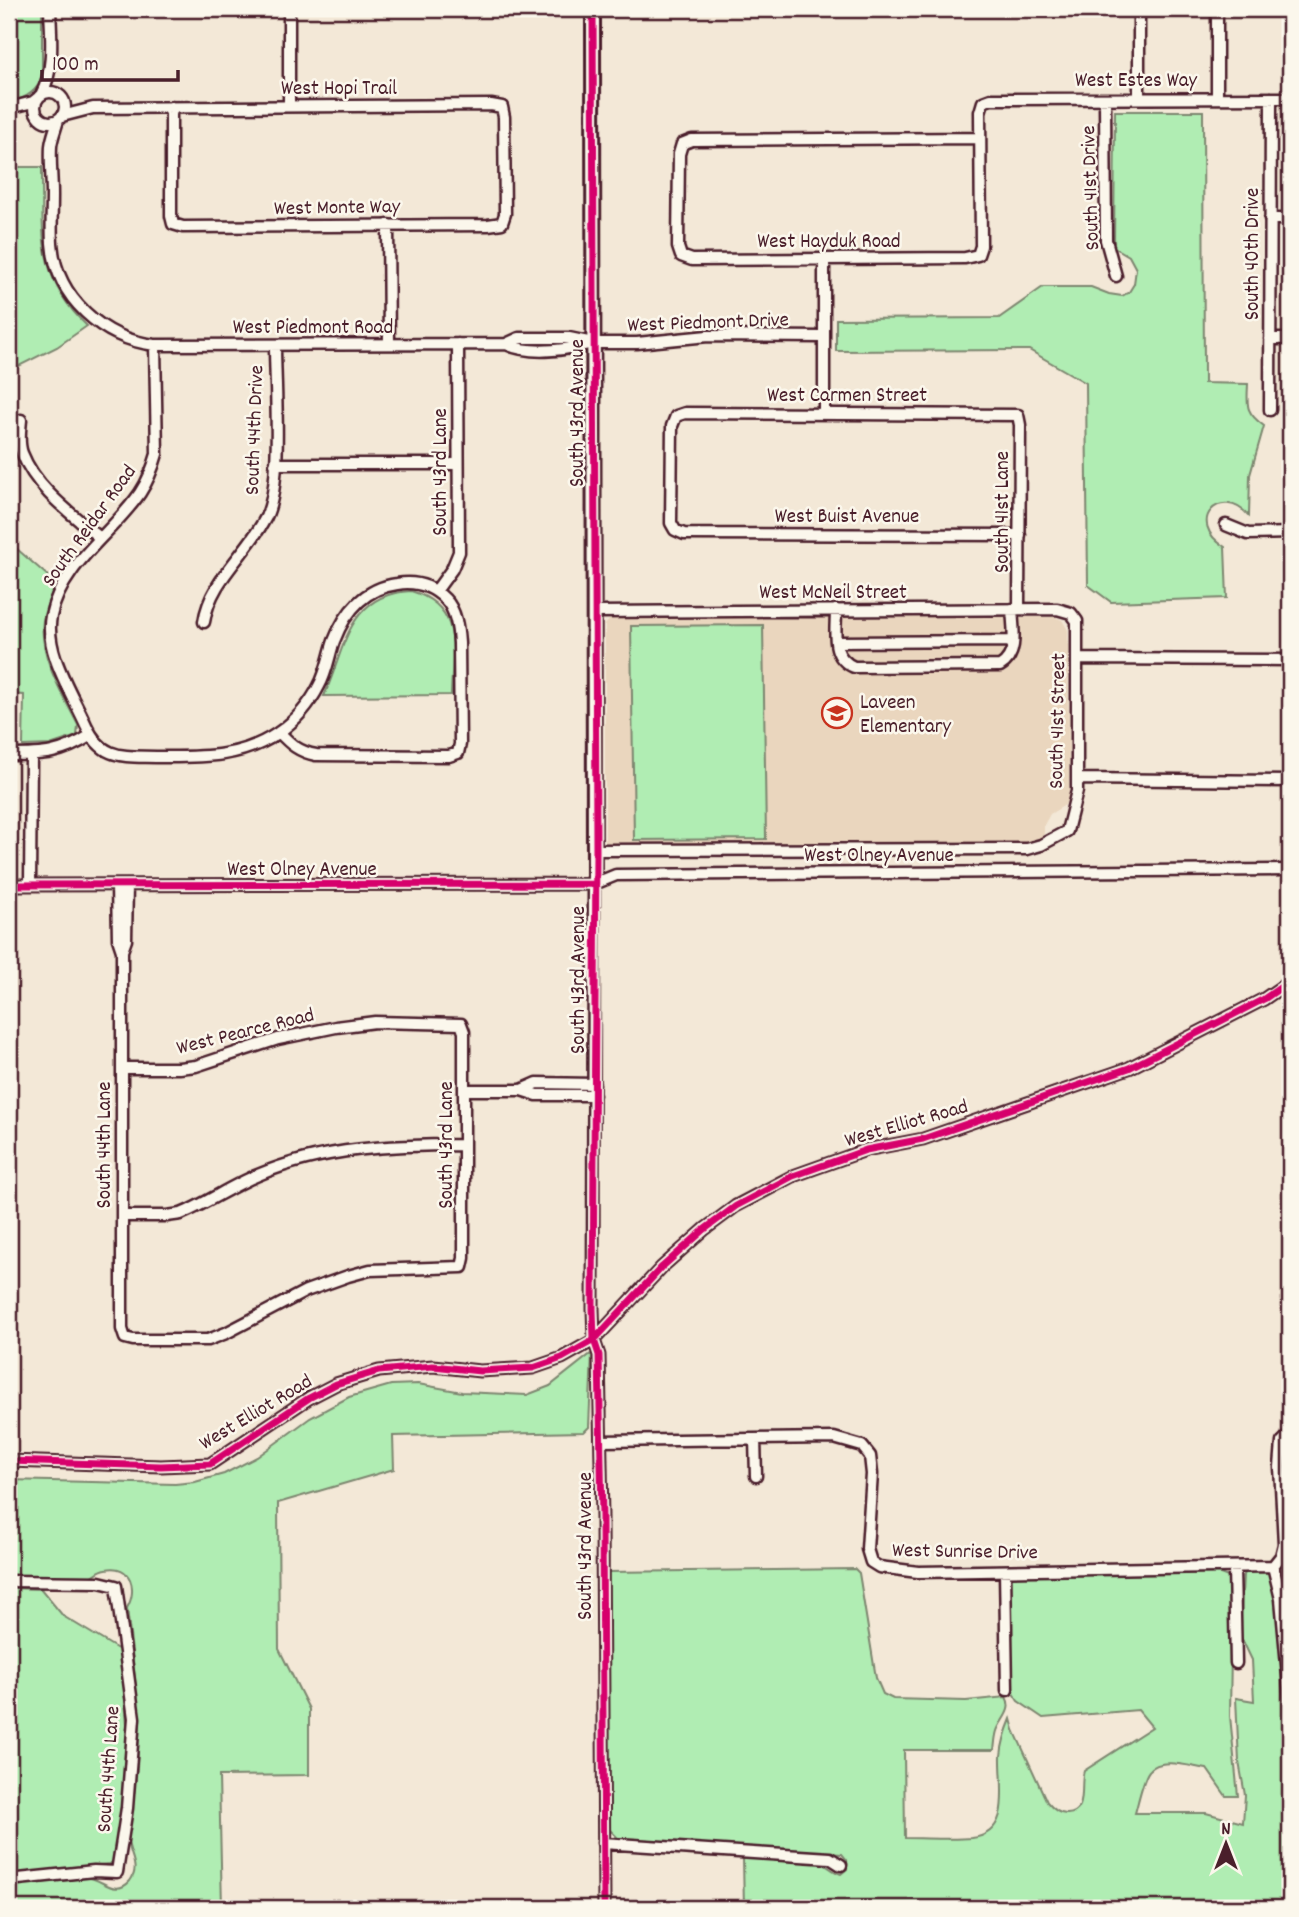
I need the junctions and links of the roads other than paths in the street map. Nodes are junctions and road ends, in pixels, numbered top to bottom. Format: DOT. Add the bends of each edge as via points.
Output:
graph roads {
  1 [pos="50,9"];
  2 [pos="289,9"];
  3 [pos="593,9"];
  4 [pos="1139,9"];
  5 [pos="1217,9"];
  6 [pos="51,65"];
  7 [pos="40,97"];
  8 [pos="1217,98"];
  9 [pos="1271,98"];
  10 [pos="1290,98"];
  11 [pos="62,99"];
  12 [pos="1105,99"];
  13 [pos="1139,99"];
  14 [pos="289,106"];
  15 [pos="171,107"];
  16 [pos="9,108"];
  17 [pos="93,108"];
  18 [pos="40,117"];
  19 [pos="60,118"];
  20 [pos="981,138"];
  21 [pos="51,145"];
  22 [pos="1270,219"];
  23 [pos="1290,219"];
  24 [pos="502,223"];
  25 [pos="388,225"];
  26 [pos="824,259"];
  27 [pos="1116,276"];
  28 [pos="824,337"];
  29 [pos="1270,339"];
  30 [pos="1290,339"];
  31 [pos="593,343"];
  32 [pos="389,344"];
  33 [pos="458,344"];
  34 [pos="506,344"];
  35 [pos="155,345"];
  36 [pos="275,346"];
  37 [pos="1270,410"];
  38 [pos="824,414"];
  39 [pos="1018,415"];
  40 [pos="21,420"];
  41 [pos="275,464"];
  42 [pos="458,464"];
  43 [pos="1226,526"];
  44 [pos="675,530"];
  45 [pos="1290,533"];
  46 [pos="1020,535"];
  47 [pos="100,538"];
  48 [pos="436,591"];
  49 [pos="1016,609"];
  50 [pos="836,610"];
  51 [pos="595,612"];
  52 [pos="1071,613"];
  53 [pos="204,622"];
  54 [pos="1013,641"];
  55 [pos="836,642"];
  56 [pos="1077,659"];
  57 [pos="1290,660"];
  58 [pos="279,732"];
  59 [pos="91,735"];
  60 [pos="9,755"];
  61 [pos="31,755"];
  62 [pos="1077,779"];
  63 [pos="1290,781"];
  64 [pos="596,850"];
  65 [pos="1290,870"];
  66 [pos="594,884"];
  67 [pos="9,885"];
  68 [pos="30,885"];
  69 [pos="122,885"];
  70 [pos="1290,981"];
  71 [pos="461,1024"];
  72 [pos="122,1068"];
  73 [pos="554,1083"];
  74 [pos="594,1089"];
  75 [pos="464,1090"];
  76 [pos="521,1090"];
  77 [pos="554,1096"];
  78 [pos="464,1145"];
  79 [pos="122,1216"];
  80 [pos="125,1338"];
  81 [pos="594,1340"];
  82 [pos="1289,1435"];
  83 [pos="755,1439"];
  84 [pos="601,1441"];
  85 [pos="9,1461"];
  86 [pos="756,1476"];
  87 [pos="1273,1566"];
  88 [pos="1234,1568"];
  89 [pos="1005,1571"];
  90 [pos="9,1581"];
  91 [pos="1236,1663"];
  92 [pos="1007,1690"];
  93 [pos="1290,1698"];
  94 [pos="603,1843"];
  95 [pos="841,1865"];
  96 [pos="9,1880"];
  97 [pos="604,1908"];
  1 -- 6 [label="street"];
  2 -- 14 [label="street"];
  3 -- 31 [label="street, South 43rd Avenue"];
  4 -- 13 [label="street"];
  5 -- 8 [label="street"];
  6 -- 7 [label="street"];
  6 -- 11 [label="street"];
  7 -- 11 [label="street, West Hopi Trail" via="51,92"];
  7 -- 16 [label="street, West Hopi Trail"];
  7 -- 18 [label="street" via="36,107"];
  8 -- 9 [label="street, West Estes Way"];
  8 -- 13 [label="street, West Estes Way"];
  9 -- 10 [label="street, West Estes Way"];
  9 -- 22 [label="street, South 40th Drive"];
  11 -- 17 [label="street, West Hopi Trail"];
  11 -- 19 [label="street" via="65,109"];
  12 -- 13 [label="street, West Estes Way"];
  12 -- 20 [label="street, West Estes Way" via="991,99 983,102 980,112"];
  12 -- 27 [label="street, South 41st Drive" via="1106,240"];
  14 -- 15 [label="street, West Hopi Trail"];
  14 -- 24 [label="street, West Hopi Trail" via="502,107"];
  15 -- 17 [label="street, West Hopi Trail"];
  15 -- 25 [label="street, West Monte Way" via="173,224"];
  16 -- 18 [label="street, West Hopi Trail"];
  17 -- 19 [label="street, West Hopi Trail"];
  18 -- 19 [label="street, West Hopi Trail" via="50,122"];
  18 -- 21 [label="street"];
  19 -- 21 [label="street"];
  20 -- 26 [label="street, West Hayduk Road" via="978,255"];
  20 -- 26 [label="street, West Hayduk Road" via="692,140 682,144 681,256 692,260"];
  21 -- 35 [label="street, West Piedmont Road" via="52,245 64,284 102,327 137,343"];
  22 -- 23 [label="street"];
  22 -- 29 [label="street, South 40th Drive"];
  24 -- 25 [label="street, West Monte Way"];
  25 -- 32 [label="street"];
  26 -- 28 [label="street"];
  28 -- 31 [label="street, West Piedmont Drive" via="708,336"];
  28 -- 38 [label="street"];
  29 -- 30 [label="street"];
  29 -- 37 [label="street, South 40th Drive"];
  31 -- 34 [label="street, West Piedmont Drive" via="570,349 520,350"];
  31 -- 51 [label="street, South 43rd Avenue"];
  32 -- 33 [label="street, West Piedmont Road"];
  32 -- 36 [label="street, West Piedmont Road"];
  33 -- 34 [label="street, West Piedmont Road"];
  33 -- 42 [label="street, South 43rd Lane"];
  35 -- 36 [label="street, West Piedmont Road"];
  35 -- 47 [label="street, South Reidar Road" via="157,454 140,493"];
  36 -- 41 [label="street, South 44th Drive"];
  38 -- 39 [label="street, West Carmen Street"];
  38 -- 44 [label="street, West Carmen Street" via="676,416 672,426 671,523"];
  39 -- 46 [label="street, South 41st Lane"];
  40 -- 47 [label="street" via="22,452 35,475"];
  41 -- 42 [label="street"];
  41 -- 53 [label="street, South 44th Drive" via="266,516 214,589"];
  42 -- 48 [label="street, South 43rd Lane" via="458,552"];
  43 -- 45 [label="street" via="1248,534"];
  44 -- 46 [label="street, West Buist Avenue" via="684,534"];
  46 -- 49 [label="street, South 41st Lane"];
  47 -- 59 [label="street, South Reidar Road" via="60,590 50,618 57,658"];
  48 -- 58 [label="street" via="414,583 387,585 354,606 334,640 321,684"];
  48 -- 58 [label="street" via="447,601 458,629 458,753 316,755 294,747"];
  49 -- 50 [label="street, West McNeil Street"];
  49 -- 52 [label="street, West McNeil Street"];
  49 -- 54 [label="street, South 41st Lane"];
  50 -- 51 [label="street, West McNeil Street"];
  50 -- 55 [label="street"];
  51 -- 64 [label="street, South 43rd Avenue"];
  52 -- 56 [label="street, South 41st Street" via="1077,621"];
  54 -- 55 [label="street"];
  54 -- 55 [label="street" via="1011,654 1000,666 867,667 843,662"];
  56 -- 57 [label="street"];
  56 -- 62 [label="street, South 41st Street"];
  58 -- 59 [label="street, South Reidar Road" via="218,757 120,756 99,746"];
  59 -- 61 [label="street" via="57,753"];
  60 -- 61 [label="street"];
  61 -- 68 [label="street"];
  62 -- 63 [label="street"];
  62 -- 64 [label="street, South 41st Street" via="1067,831 1027,849"];
  64 -- 66 [label="street, South 43rd Avenue"];
  65 -- 66 [label="street, West Olney Avenue" via="616,875"];
  66 -- 69 [label="street, West Olney Avenue"];
  66 -- 74 [label="street, South 43rd Avenue"];
  67 -- 68 [label="street, West Olney Avenue"];
  68 -- 69 [label="street, West Olney Avenue"];
  69 -- 72 [label="street, South 44th Lane" via="118,939 122,951"];
  70 -- 81 [label="street, West Elliot Road" via="1129,1068 923,1139 866,1150 793,1176 705,1228"];
  71 -- 72 [label="street, West Pearce Road" via="375,1022 336,1027 278,1039 196,1066"];
  71 -- 75 [label="street, South 43rd Lane"];
  72 -- 79 [label="street, South 44th Lane"];
  73 -- 74 [label="street"];
  73 -- 76 [label="street" via="537,1083"];
  73 -- 77 [label="street"];
  74 -- 77 [label="street"];
  74 -- 81 [label="street, South 43rd Avenue"];
  75 -- 76 [label="street"];
  75 -- 78 [label="street, South 43rd Lane"];
  76 -- 77 [label="street"];
  78 -- 79 [label="street" via="387,1145 327,1154 257,1175 181,1214"];
  78 -- 80 [label="street, South 43rd Lane" via="462,1267 348,1276 306,1291 208,1340"];
  79 -- 80 [label="street, South 44th Lane"];
  81 -- 84 [label="street, South 43rd Avenue" via="599,1355"];
  81 -- 85 [label="street, West Elliot Road" via="533,1368 480,1371 433,1366 379,1371 335,1384 210,1464"];
  82 -- 87 [label="street" via="1282,1442 1280,1467 1284,1544"];
  83 -- 84 [label="street, West Sunrise Drive"];
  83 -- 86 [label="street"];
  83 -- 89 [label="street, West Sunrise Drive" via="834,1438 862,1446 870,1456 872,1474 867,1549 878,1567 918,1572"];
  84 -- 94 [label="street, South 43rd Avenue"];
  87 -- 88 [label="street, West Sunrise Drive"];
  87 -- 93 [label="street" via="1281,1599"];
  88 -- 89 [label="street, West Sunrise Drive"];
  88 -- 91 [label="street"];
  89 -- 92 [label="street"];
  90 -- 96 [label="street, South 44th Lane" via="116,1586 134,1718 117,1872"];
  94 -- 95 [label="street" via="830,1858"];
  94 -- 97 [label="street, South 43rd Avenue"];
}
